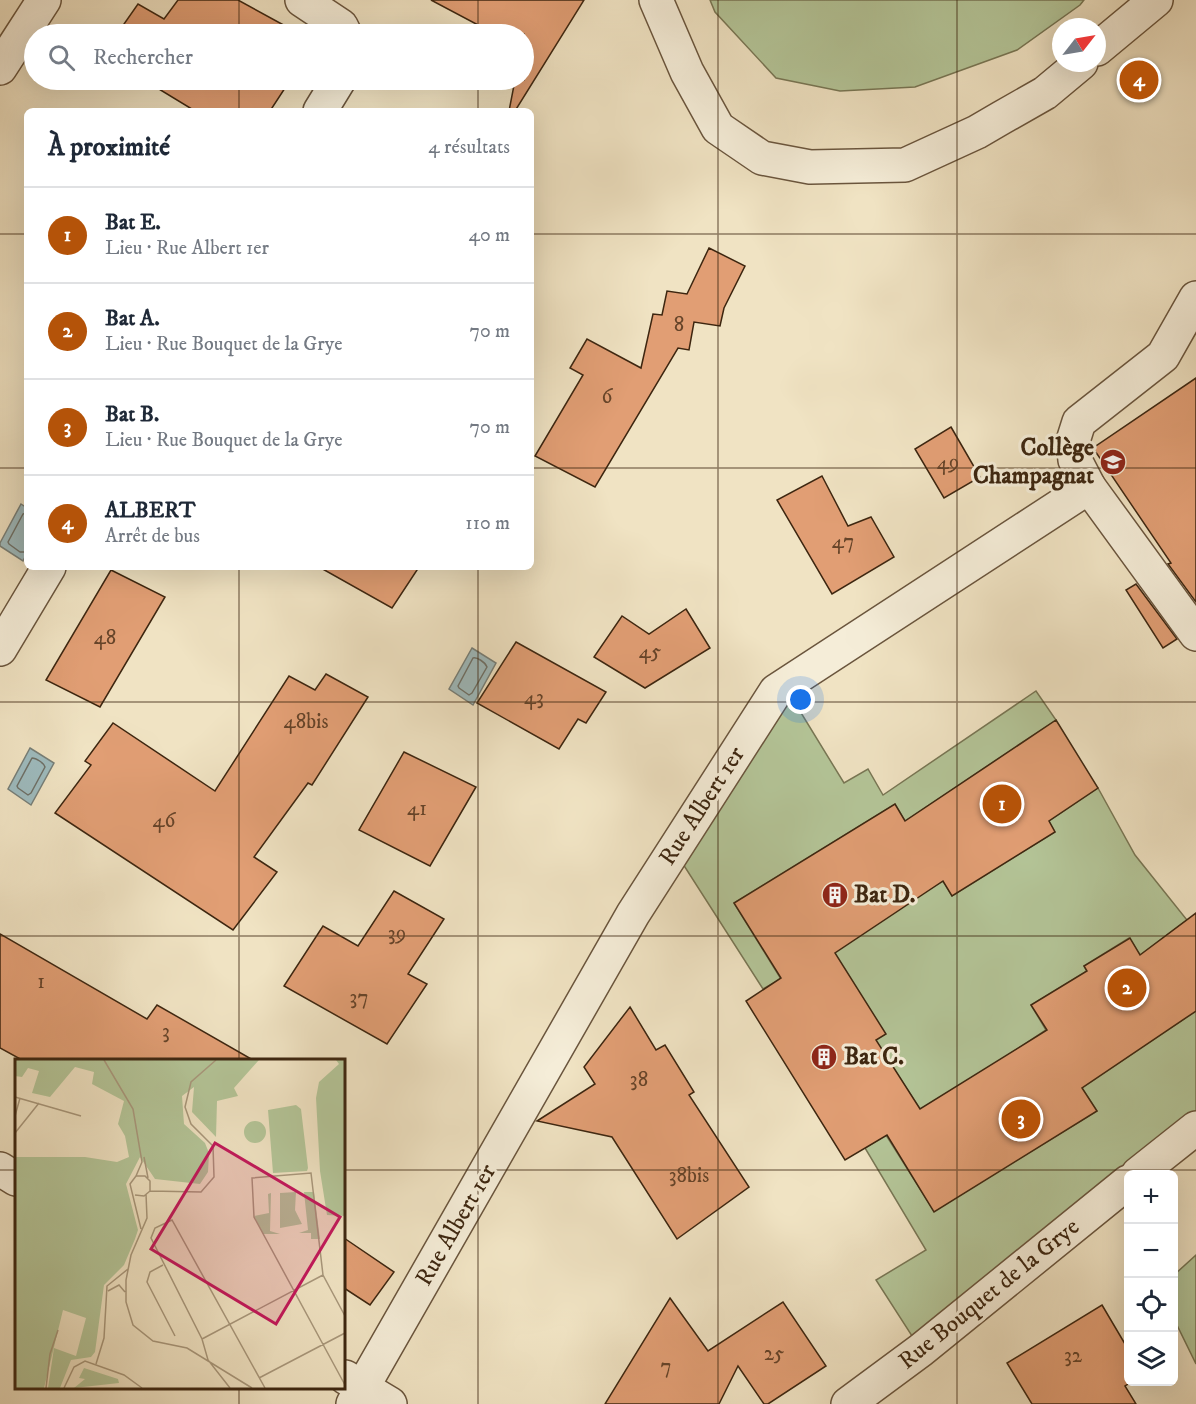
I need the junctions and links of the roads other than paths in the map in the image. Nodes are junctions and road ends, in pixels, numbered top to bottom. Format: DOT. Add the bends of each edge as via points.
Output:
graph roads {
  1 [pos="44,0"];
  2 [pos="302,0"];
  3 [pos="1156,0"];
  4 [pos="657,2"];
  5 [pos="28,24"];
  6 [pos="338,24"];
  7 [pos="24,31"];
  8 [pos="1106,42"];
  9 [pos="0,68"];
  10 [pos="1070,72"];
  11 [pos="333,90"];
  12 [pos="322,108"];
  13 [pos="1196,298"];
  14 [pos="1196,333"];
  15 [pos="1163,356"];
  16 [pos="1089,487"];
  17 [pos="47,570"];
  18 [pos="1196,634"];
  19 [pos="0,649"];
  20 [pos="1196,1128"];
  21 [pos="0,1169"];
  22 [pos="1143,1170"];
  23 [pos="15,1178"];
  24 [pos="1124,1185"];
  25 [pos="362,1393"];
  26 [pos="848,1404"];
  1 -- 5 [label="street"];
  2 -- 6 [label="street"];
  3 -- 8 [label="street"];
  4 -- 10 [label="street" via="687,72 718,128 762,158 810,167 904,165 977,132 1045,93"];
  7 -- 9 [label="street"];
  11 -- 12 [label="street"];
  13 -- 15 [label="street"];
  14 -- 15 [label="street"];
  15 -- 16 [label="street" via="1079,422 1073,441 1075,460"];
  16 -- 18 [label="street"];
  16 -- 25 [label="street, Rue Albert 1er" via="776,691 633,914"];
  17 -- 19 [label="street"];
  20 -- 22 [label="street"];
  21 -- 23 [label="street"];
  24 -- 26 [label="street, Rue Bouquet de la Grye" via="921,1350"];
}
